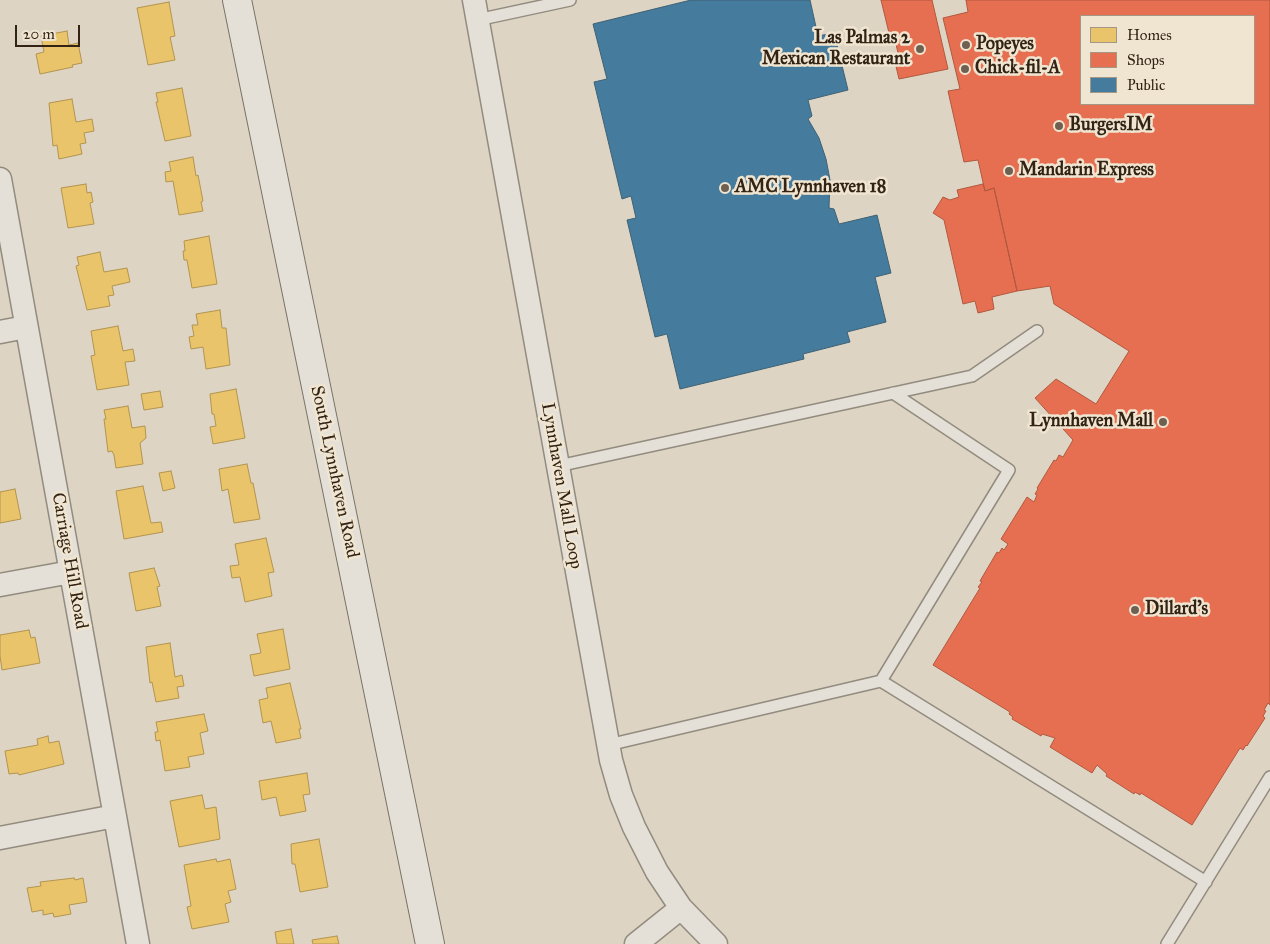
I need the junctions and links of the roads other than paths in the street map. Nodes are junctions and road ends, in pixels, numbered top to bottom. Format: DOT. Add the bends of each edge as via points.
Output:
graph roads {
  1 [pos="237,0"];
  2 [pos="570,0"];
  3 [pos="538,3"];
  4 [pos="476,10"];
  5 [pos="0,179"];
  6 [pos="26,327"];
  7 [pos="1037,331"];
  8 [pos="0,332"];
  9 [pos="893,393"];
  10 [pos="558,466"];
  11 [pos="70,572"];
  12 [pos="0,585"];
  13 [pos="881,680"];
  14 [pos="608,745"];
  15 [pos="1270,777"];
  16 [pos="115,816"];
  17 [pos="0,838"];
  18 [pos="1206,882"];
  19 [pos="681,908"];
  20 [pos="138,944"];
  21 [pos="430,944"];
  22 [pos="636,944"];
  23 [pos="716,944"];
  24 [pos="1167,944"];
  1 -- 21 [label="street, South Lynnhaven Road"];
  2 -- 3 [label="lane"];
  3 -- 4 [label="lane"];
  4 -- 10 [label="street, Lynnhaven Mall Loop"];
  5 -- 6 [label="street, Carriage Hill Road"];
  6 -- 8 [label="street"];
  6 -- 11 [label="street, Carriage Hill Road"];
  7 -- 9 [label="lane" via="972,376"];
  9 -- 10 [label="lane"];
  9 -- 13 [label="lane" via="1009,470"];
  10 -- 14 [label="street, Lynnhaven Mall Loop"];
  11 -- 12 [label="street"];
  11 -- 16 [label="street, Carriage Hill Road"];
  13 -- 14 [label="lane"];
  13 -- 18 [label="lane"];
  14 -- 19 [label="street, Lynnhaven Mall Loop" via="634,827 657,872"];
  15 -- 18 [label="lane"];
  16 -- 17 [label="street"];
  16 -- 20 [label="street, Carriage Hill Road"];
  18 -- 24 [label="lane"];
  19 -- 22 [label="street"];
  19 -- 23 [label="street, Lynnhaven Mall Loop"];
}
